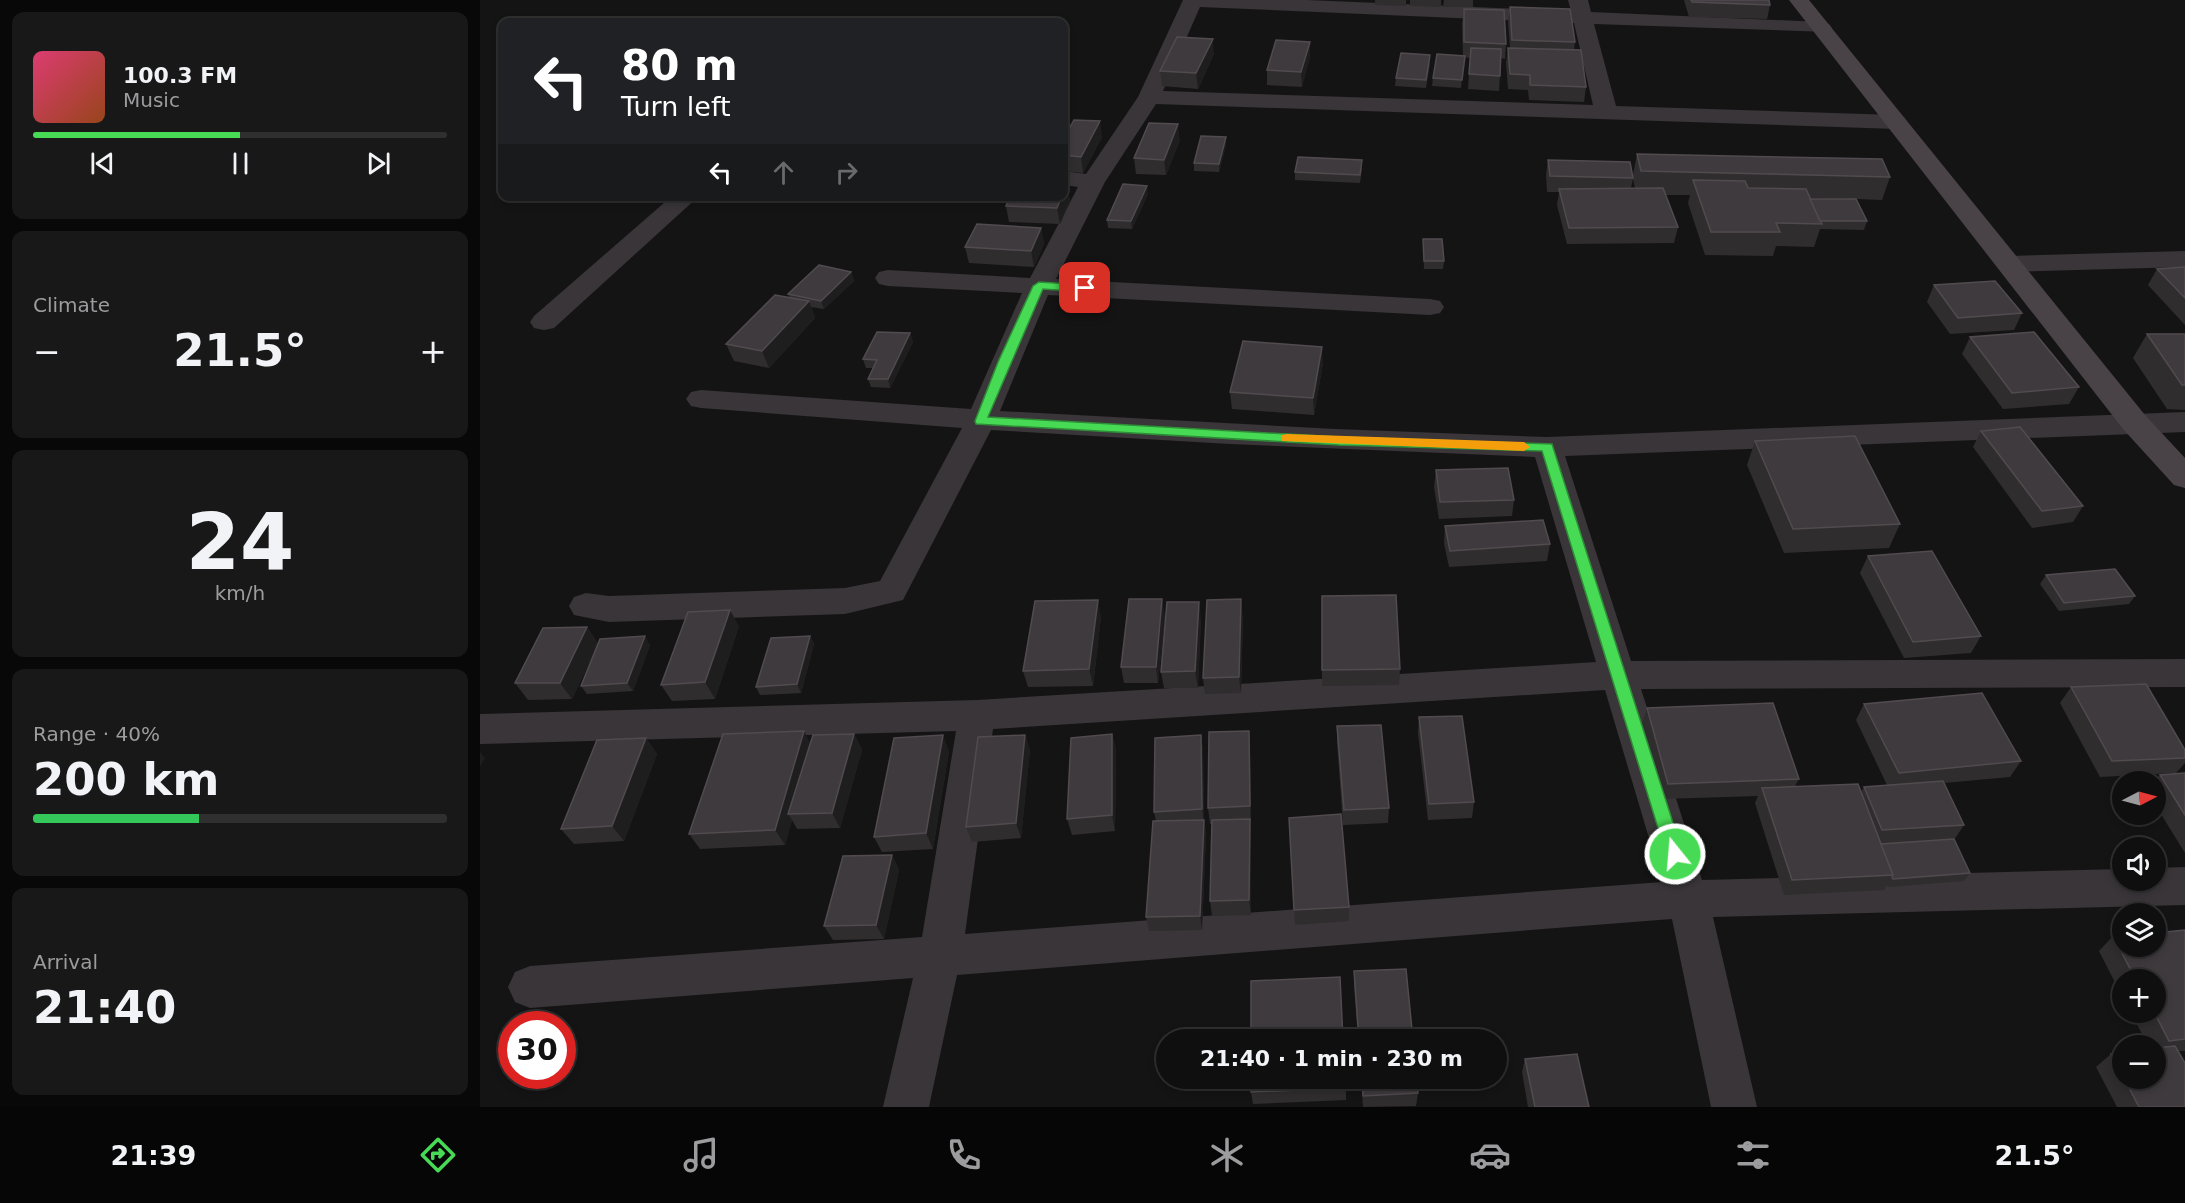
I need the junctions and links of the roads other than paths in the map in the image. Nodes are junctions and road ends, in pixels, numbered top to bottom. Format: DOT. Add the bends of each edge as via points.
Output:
graph roads {
  1 [pos="1193,0"];
  2 [pos="1800,0"];
  3 [pos="1581,10"];
  4 [pos="1822,28"];
  5 [pos="1149,97"];
  6 [pos="1606,112"];
  7 [pos="1896,122"];
  8 [pos="1078,180"];
  9 [pos="681,201"];
  10 [pos="2185,259"];
  11 [pos="2009,264"];
  12 [pos="888,278"];
  13 [pos="1039,286"];
  14 [pos="1430,307"];
  15 [pos="544,322"];
  16 [pos="701,399"];
  17 [pos="981,421"];
  18 [pos="2134,422"];
  19 [pos="2185,422"];
  20 [pos="1547,447"];
  21 [pos="2185,477"];
  22 [pos="585,606"];
  23 [pos="2185,673"];
  24 [pos="1620,675"];
  25 [pos="977,715"];
  26 [pos="480,729"];
  27 [pos="2185,886"];
  28 [pos="1689,899"];
  29 [pos="940,956"];
  30 [pos="530,987"];
  31 [pos="906,1107"];
  32 [pos="1734,1107"];
  1 -- 3 [label="street"];
  1 -- 5 [label="street"];
  2 -- 4 [label="main road"];
  3 -- 4 [label="street"];
  3 -- 6 [label="street"];
  4 -- 7 [label="main road"];
  5 -- 6 [label="street"];
  5 -- 8 [label="street"];
  6 -- 7 [label="street"];
  7 -- 11 [label="main road"];
  8 -- 13 [label="street"];
  9 -- 15 [label="street"];
  10 -- 11 [label="street"];
  11 -- 18 [label="main road"];
  12 -- 13 [label="street"];
  13 -- 14 [label="street"];
  13 -- 17 [label="street"];
  16 -- 17 [label="street"];
  17 -- 20 [label="street" via="1339,441"];
  17 -- 22 [label="street" via="891,591 845,602 609,609"];
  18 -- 19 [label="street"];
  18 -- 20 [label="street"];
  18 -- 21 [label="main road"];
  20 -- 24 [label="street"];
  23 -- 24 [label="street"];
  24 -- 25 [label="street"];
  24 -- 28 [label="street"];
  25 -- 26 [label="street"];
  25 -- 29 [label="street"];
  27 -- 28 [label="street"];
  28 -- 29 [label="street"];
  28 -- 32 [label="street"];
  29 -- 30 [label="street"];
  29 -- 31 [label="street"];
}
